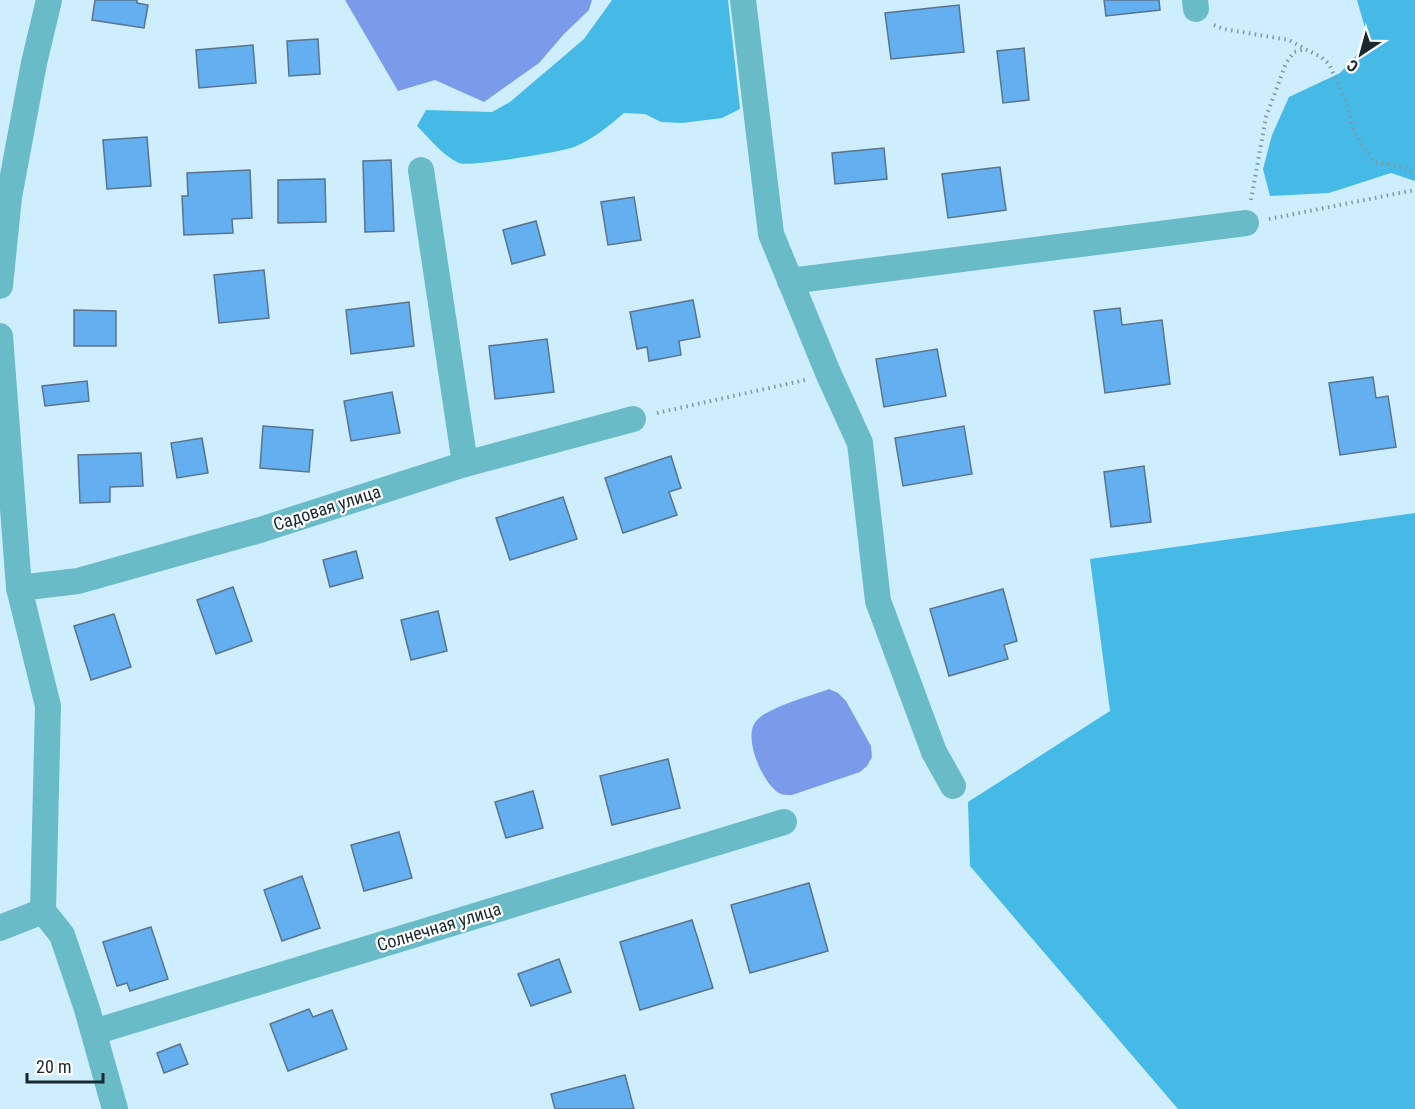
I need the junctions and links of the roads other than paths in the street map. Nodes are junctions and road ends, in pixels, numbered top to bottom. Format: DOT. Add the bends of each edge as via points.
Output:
graph roads {
  1 [pos="49,0"];
  2 [pos="743,0"];
  3 [pos="421,170"];
  4 [pos="1246,223"];
  5 [pos="790,281"];
  6 [pos="0,286"];
  7 [pos="0,336"];
  8 [pos="633,419"];
  9 [pos="465,464"];
  10 [pos="19,588"];
  11 [pos="953,786"];
  12 [pos="784,822"];
  13 [pos="43,911"];
  14 [pos="1,935"];
  15 [pos="94,1032"];
  16 [pos="116,1109"];
  1 -- 6 [label="street" via="9,197"];
  2 -- 5 [label="street" via="771,234"];
  3 -- 9 [label="street"];
  4 -- 5 [label="street"];
  5 -- 11 [label="street" via="860,443 878,601 934,752"];
  7 -- 10 [label="street"];
  8 -- 9 [label="street, Садовая улица"];
  9 -- 10 [label="street, Садовая улица" via="260,530 78,581"];
  10 -- 13 [label="street" via="48,706"];
  12 -- 15 [label="street, Солнечная улица"];
  13 -- 14 [label="street"];
  13 -- 15 [label="street" via="62,936"];
  15 -- 16 [label="street"];
}
